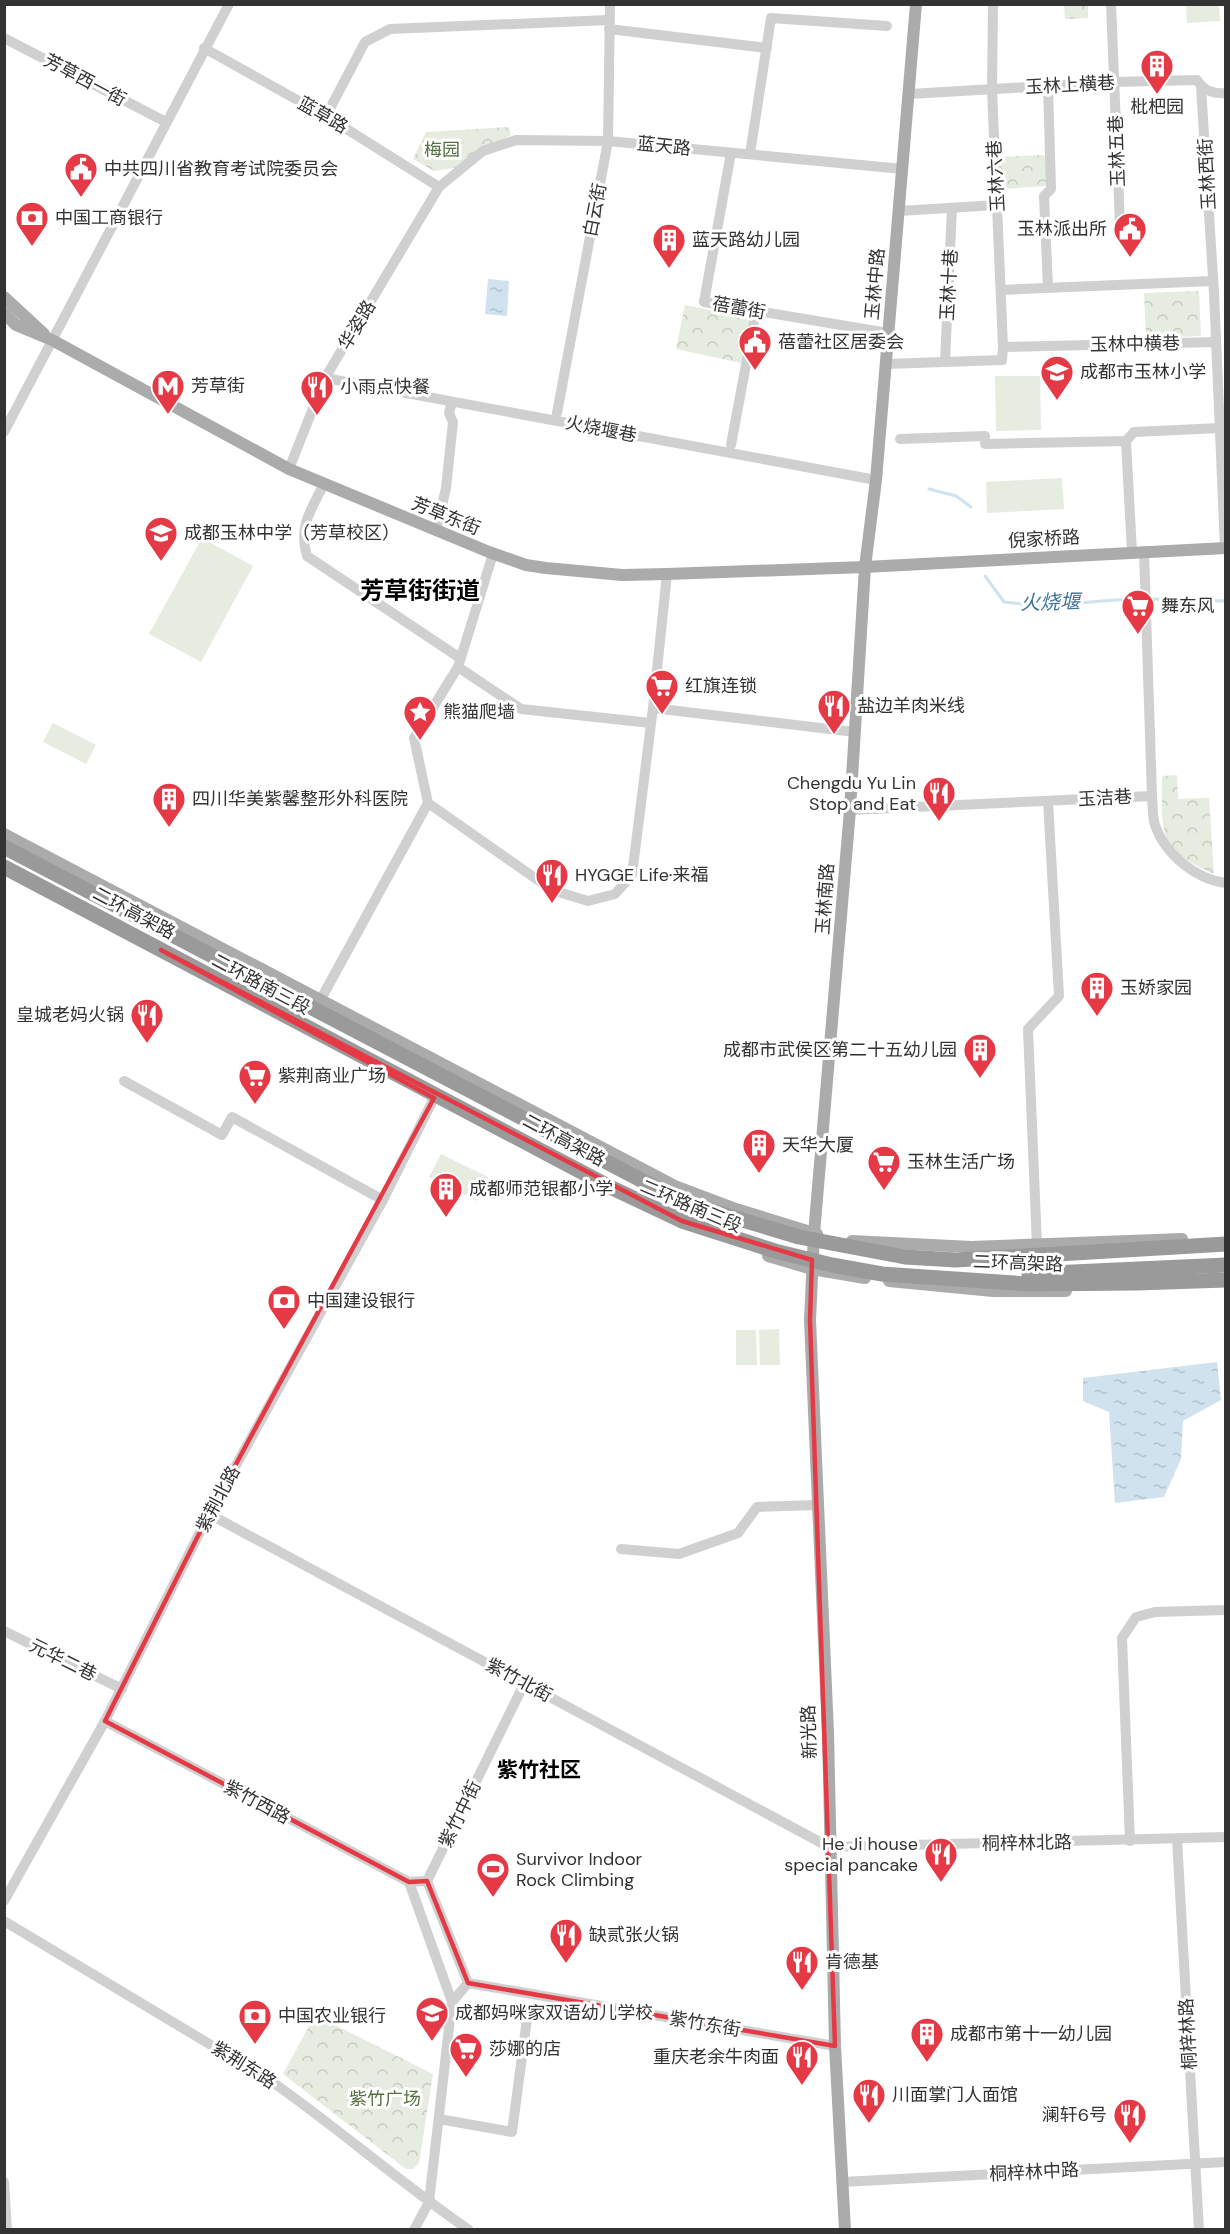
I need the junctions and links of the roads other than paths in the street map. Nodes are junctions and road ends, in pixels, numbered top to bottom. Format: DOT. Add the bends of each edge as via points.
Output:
graph roads {
  1 [pos="229,4"];
  2 [pos="610,4"];
  3 [pos="916,4"];
  4 [pos="993,4"];
  5 [pos="1112,4"];
  6 [pos="609,25"];
  7 [pos="887,26"];
  8 [pos="4,38"];
  9 [pos="204,48"];
  10 [pos="766,48"];
  11 [pos="1114,82"];
  12 [pos="1048,86"];
  13 [pos="1202,87"];
  14 [pos="992,89"];
  15 [pos="1226,93"];
  16 [pos="909,94"];
  17 [pos="326,116"];
  18 [pos="166,122"];
  19 [pos="608,141"];
  20 [pos="731,153"];
  21 [pos="750,154"];
  22 [pos="903,169"];
  23 [pos="440,187"];
  24 [pos="997,205"];
  25 [pos="952,208"];
  26 [pos="899,211"];
  27 [pos="1120,225"];
  28 [pos="1213,281"];
  29 [pos="1048,287"];
  30 [pos="1001,290"];
  31 [pos="1220,293"];
  32 [pos="4,297"];
  33 [pos="756,311"];
  34 [pos="4,313"];
  35 [pos="888,333"];
  36 [pos="52,340"];
  37 [pos="1216,342"];
  38 [pos="1003,347"];
  39 [pos="945,362"];
  40 [pos="886,364"];
  41 [pos="325,378"];
  42 [pos="452,402"];
  43 [pos="557,413"];
  44 [pos="1220,428"];
  45 [pos="4,432"];
  46 [pos="900,439"];
  47 [pos="1126,441"];
  48 [pos="731,445"];
  49 [pos="288,469"];
  50 [pos="876,480"];
  51 [pos="324,484"];
  52 [pos="436,531"];
  53 [pos="1225,548"];
  54 [pos="1138,552"];
  55 [pos="493,554"];
  56 [pos="866,567"];
  57 [pos="668,574"];
  58 [pos="459,662"];
  59 [pos="653,708"];
  60 [pos="651,723"];
  61 [pos="855,732"];
  62 [pos="1152,796"];
  63 [pos="1048,801"];
  64 [pos="428,803"];
  65 [pos="850,810"];
  66 [pos="4,834"];
  67 [pos="4,847"];
  68 [pos="4,866"];
  69 [pos="1226,883"];
  70 [pos="321,999"];
  71 [pos="124,1081"];
  72 [pos="434,1098"];
  73 [pos="383,1200"];
  74 [pos="814,1234"];
  75 [pos="1226,1238"];
  76 [pos="878,1243"];
  77 [pos="1037,1246"];
  78 [pos="1226,1246"];
  79 [pos="1226,1253"];
  80 [pos="956,1260"];
  81 [pos="1226,1265"];
  82 [pos="812,1269"];
  83 [pos="1226,1272"];
  84 [pos="834,1273"];
  85 [pos="942,1279"];
  86 [pos="1226,1280"];
  87 [pos="1226,1284"];
  88 [pos="817,1505"];
  89 [pos="208,1514"];
  90 [pos="621,1549"];
  91 [pos="1226,1610"];
  92 [pos="4,1631"];
  93 [pos="525,1682"];
  94 [pos="122,1689"];
  95 [pos="105,1721"];
  96 [pos="1226,1837"];
  97 [pos="1177,1839"];
  98 [pos="1130,1841"];
  99 [pos="829,1847"];
  100 [pos="427,1881"];
  101 [pos="409,1882"];
  102 [pos="4,1901"];
  103 [pos="4,1921"];
  104 [pos="468,1983"];
  105 [pos="452,2002"];
  106 [pos="527,2019"];
  107 [pos="835,2046"];
  108 [pos="439,2119"];
  109 [pos="1226,2162"];
  110 [pos="1195,2163"];
  111 [pos="4,2182"];
  112 [pos="842,2182"];
  113 [pos="429,2202"];
  114 [pos="6,2229"];
  115 [pos="414,2229"];
  116 [pos="469,2229"];
  117 [pos="844,2229"];
  118 [pos="1199,2229"];
  1 -- 9 [label="street"];
  2 -- 6 [label="street, 白云街"];
  3 -- 16 [label="main road, 玉林中路"];
  4 -- 14 [label="street, 玉林六巷"];
  5 -- 11 [label="street, 玉林五巷"];
  6 -- 10 [label="street"];
  6 -- 17 [label="street" via="390,29 365,42"];
  6 -- 19 [label="street, 白云街"];
  7 -- 10 [label="street" via="771,18"];
  8 -- 18 [label="street, 芳草西一街"];
  9 -- 17 [label="street, 蓝草路"];
  9 -- 18 [label="street"];
  10 -- 21 [label="street"];
  11 -- 12 [label="street, 玉林上横巷"];
  11 -- 13 [label="street, 玉林上横巷" via="1197,80"];
  11 -- 27 [label="street, 玉林五巷"];
  12 -- 14 [label="street, 玉林上横巷"];
  12 -- 29 [label="street" via="1051,189 1044,196"];
  13 -- 15 [label="street, 玉林上横巷"];
  13 -- 28 [label="street, 玉林西街"];
  14 -- 16 [label="street, 玉林上横巷"];
  14 -- 24 [label="street, 玉林六巷"];
  16 -- 22 [label="main road, 玉林中路"];
  17 -- 23 [label="street, 蓝草路"];
  18 -- 36 [label="street"];
  19 -- 20 [label="street, 蓝天路"];
  19 -- 23 [label="street, 蓝天路" via="516,140 483,151"];
  19 -- 43 [label="street, 白云街"];
  20 -- 21 [label="street, 蓝天路"];
  20 -- 33 [label="street, 蓓蕾街" via="704,302"];
  21 -- 22 [label="street, 蓝天路"];
  22 -- 26 [label="main road, 玉林中路"];
  23 -- 41 [label="street, 华姿路"];
  24 -- 25 [label="street"];
  24 -- 30 [label="street, 玉林六巷"];
  25 -- 26 [label="street"];
  25 -- 39 [label="street, 玉林十巷"];
  26 -- 35 [label="main road, 玉林中路"];
  28 -- 29 [label="street"];
  28 -- 31 [label="street, 玉林西街"];
  29 -- 30 [label="street"];
  30 -- 38 [label="street, 玉林六巷"];
  31 -- 37 [label="street, 玉林西街"];
  32 -- 36 [label="main road"];
  33 -- 35 [label="street, 蓓蕾街"];
  33 -- 48 [label="street"];
  34 -- 36 [label="main road" via="16,326"];
  35 -- 40 [label="main road, 玉林中路"];
  36 -- 45 [label="street"];
  36 -- 49 [label="main road, 芳草东街"];
  37 -- 38 [label="street, 玉林中横巷"];
  37 -- 44 [label="street, 玉林西街"];
  38 -- 39 [label="street" via="1002,360"];
  39 -- 40 [label="street"];
  40 -- 50 [label="main road, 玉林中路"];
  41 -- 42 [label="street, 火烧堰巷"];
  41 -- 49 [label="street, 华姿路"];
  42 -- 50 [label="street, 火烧堰巷"];
  42 -- 52 [label="street" via="446,488"];
  44 -- 47 [label="street" via="1134,432"];
  44 -- 53 [label="street, 玉林西街"];
  46 -- 47 [label="street" via="985,436 986,444"];
  47 -- 54 [label="street, 玉洁巷"];
  49 -- 51 [label="main road, 芳草东街"];
  50 -- 56 [label="main road, 玉林中路"];
  51 -- 52 [label="main road, 芳草东街"];
  51 -- 58 [label="street" via="302,540 307,556"];
  52 -- 55 [label="main road, 芳草东街"];
  53 -- 54 [label="main road, 倪家桥路"];
  54 -- 56 [label="main road, 倪家桥路"];
  54 -- 62 [label="street, 玉洁巷"];
  55 -- 57 [label="main road, 芳草东街" via="546,568 622,575"];
  55 -- 58 [label="street"];
  56 -- 57 [label="main road, 芳草东街"];
  56 -- 61 [label="main road, 玉林南路"];
  57 -- 59 [label="street"];
  58 -- 60 [label="street" via="521,709"];
  58 -- 64 [label="street" via="414,738"];
  59 -- 60 [label="street"];
  59 -- 61 [label="street"];
  60 -- 64 [label="street" via="632,875 615,894 588,901 552,890"];
  61 -- 65 [label="main road, 玉林南路"];
  62 -- 63 [label="street, 玉洁巷"];
  62 -- 69 [label="street" via="1156,826 1171,852 1203,876"];
  63 -- 65 [label="street, 玉洁巷"];
  63 -- 77 [label="street" via="1059,996 1028,1029"];
  64 -- 70 [label="street"];
  65 -- 74 [label="main road, 玉林南路"];
  66 -- 70 [label="main road, 二环路南三段"];
  67 -- 80 [label="highway, 二环高架路" via="666,1193 799,1237 905,1257"];
  68 -- 72 [label="main road, 二环路南三段"];
  68 -- 85 [label="highway, 二环高架路" via="589,1176 682,1221 832,1265 882,1275"];
  70 -- 74 [label="main road, 二环路南三段" via="675,1186"];
  71 -- 73 [label="street" via="222,1135 232,1117"];
  72 -- 73 [label="street, 紫荆北路"];
  72 -- 82 [label="main road, 二环路南三段" via="654,1213"];
  73 -- 89 [label="street, 紫荆北路"];
  74 -- 76 [label="main road, 二环路南三段"];
  74 -- 82 [label="main road, 新光路"];
  75 -- 77 [label="main road, 二环路南三段"];
  76 -- 77 [label="main road, 二环路南三段"];
  76 -- 78 [label="highway" via="955,1256 1079,1256"];
  78 -- 80 [label="highway, 二环高架路"];
  79 -- 80 [label="highway" via="1064,1262"];
  81 -- 85 [label="highway"];
  82 -- 84 [label="main road, 二环路南三段"];
  82 -- 88 [label="main road, 新光路" via="810,1329"];
  83 -- 84 [label="highway" via="1018,1279 914,1279"];
  84 -- 87 [label="main road, 二环路南三段" via="993,1291"];
  85 -- 86 [label="highway, 二环高架路" via="1028,1284"];
  88 -- 90 [label="street" via="757,1507 738,1533 679,1554"];
  88 -- 99 [label="main road, 新光路"];
  89 -- 93 [label="street, 紫竹北街"];
  89 -- 94 [label="street, 紫荆北路"];
  91 -- 98 [label="street" via="1155,1612 1136,1617 1122,1638"];
  92 -- 94 [label="street, 元华二巷"];
  93 -- 99 [label="street, 紫竹北街"];
  93 -- 100 [label="street, 紫竹中街"];
  94 -- 95 [label="street, 紫荆北路"];
  95 -- 101 [label="street, 紫竹西路"];
  95 -- 102 [label="street, 紫荆北路"];
  96 -- 97 [label="street, 桐梓林北路"];
  97 -- 98 [label="street, 桐梓林北路"];
  97 -- 110 [label="street, 桐梓林路"];
  98 -- 99 [label="street, 桐梓林北路"];
  99 -- 107 [label="main road, 新光路"];
  100 -- 101 [label="street"];
  100 -- 104 [label="street"];
  101 -- 105 [label="street"];
  103 -- 113 [label="street, 紫荆东路" via="271,2081"];
  104 -- 105 [label="street"];
  104 -- 107 [label="street, 紫竹东街"];
  105 -- 108 [label="street"];
  106 -- 108 [label="street" via="512,2132"];
  107 -- 112 [label="main road, 新光路"];
  108 -- 113 [label="street"];
  109 -- 110 [label="street, 桐梓林中路"];
  110 -- 112 [label="street, 桐梓林中路"];
  110 -- 118 [label="street, 桐梓林路"];
  111 -- 114 [label="street"];
  112 -- 117 [label="main road, 新光路"];
  113 -- 115 [label="street"];
  113 -- 116 [label="street, 紫荆东路"];
}
